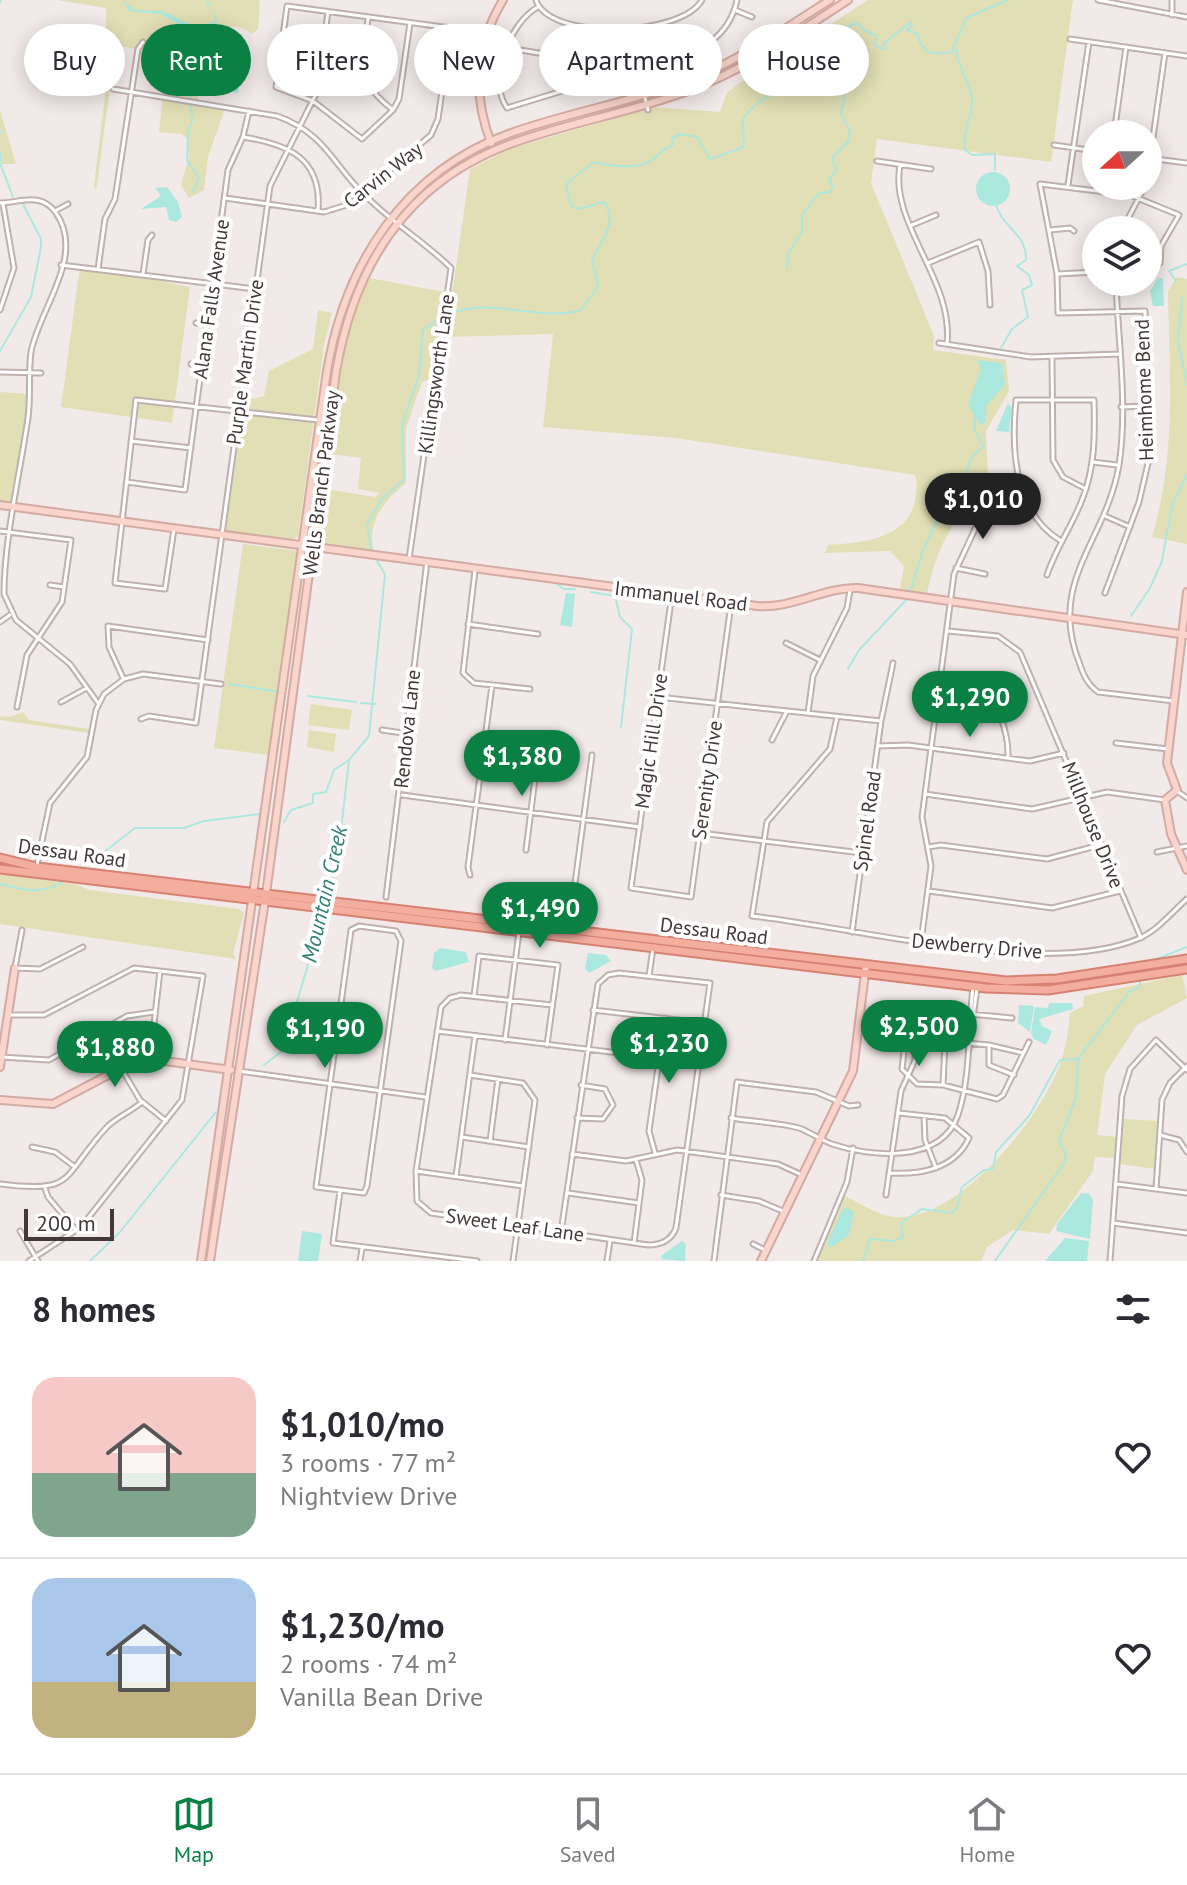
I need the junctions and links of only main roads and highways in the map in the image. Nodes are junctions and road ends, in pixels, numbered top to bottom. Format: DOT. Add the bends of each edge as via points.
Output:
graph roads {
  1 [pos="0,858"];
  2 [pos="0,869"];
  3 [pos="36,871"];
  4 [pos="255,897"];
  5 [pos="519,928"];
  6 [pos="1184,959"];
  7 [pos="1187,969"];
  8 [pos="866,970"];
  9 [pos="976,982"];
  1 -- 3 [label="main road, Dessau Road"];
  2 -- 3 [label="main road, Dessau Road"];
  3 -- 4 [label="main road, Dessau Road" via="87,872"];
  3 -- 4 [label="main road, Dessau Road" via="72,880"];
  4 -- 5 [label="main road, Dessau Road"];
  5 -- 8 [label="main road, Dessau Road" via="654,940"];
  5 -- 8 [label="main road, Dessau Road" via="652,949"];
  6 -- 9 [label="main road, Dessau Road" via="1057,979"];
  7 -- 9 [label="main road, Dessau Road" via="1048,990"];
  8 -- 9 [label="main road, Dessau Road"];
}
